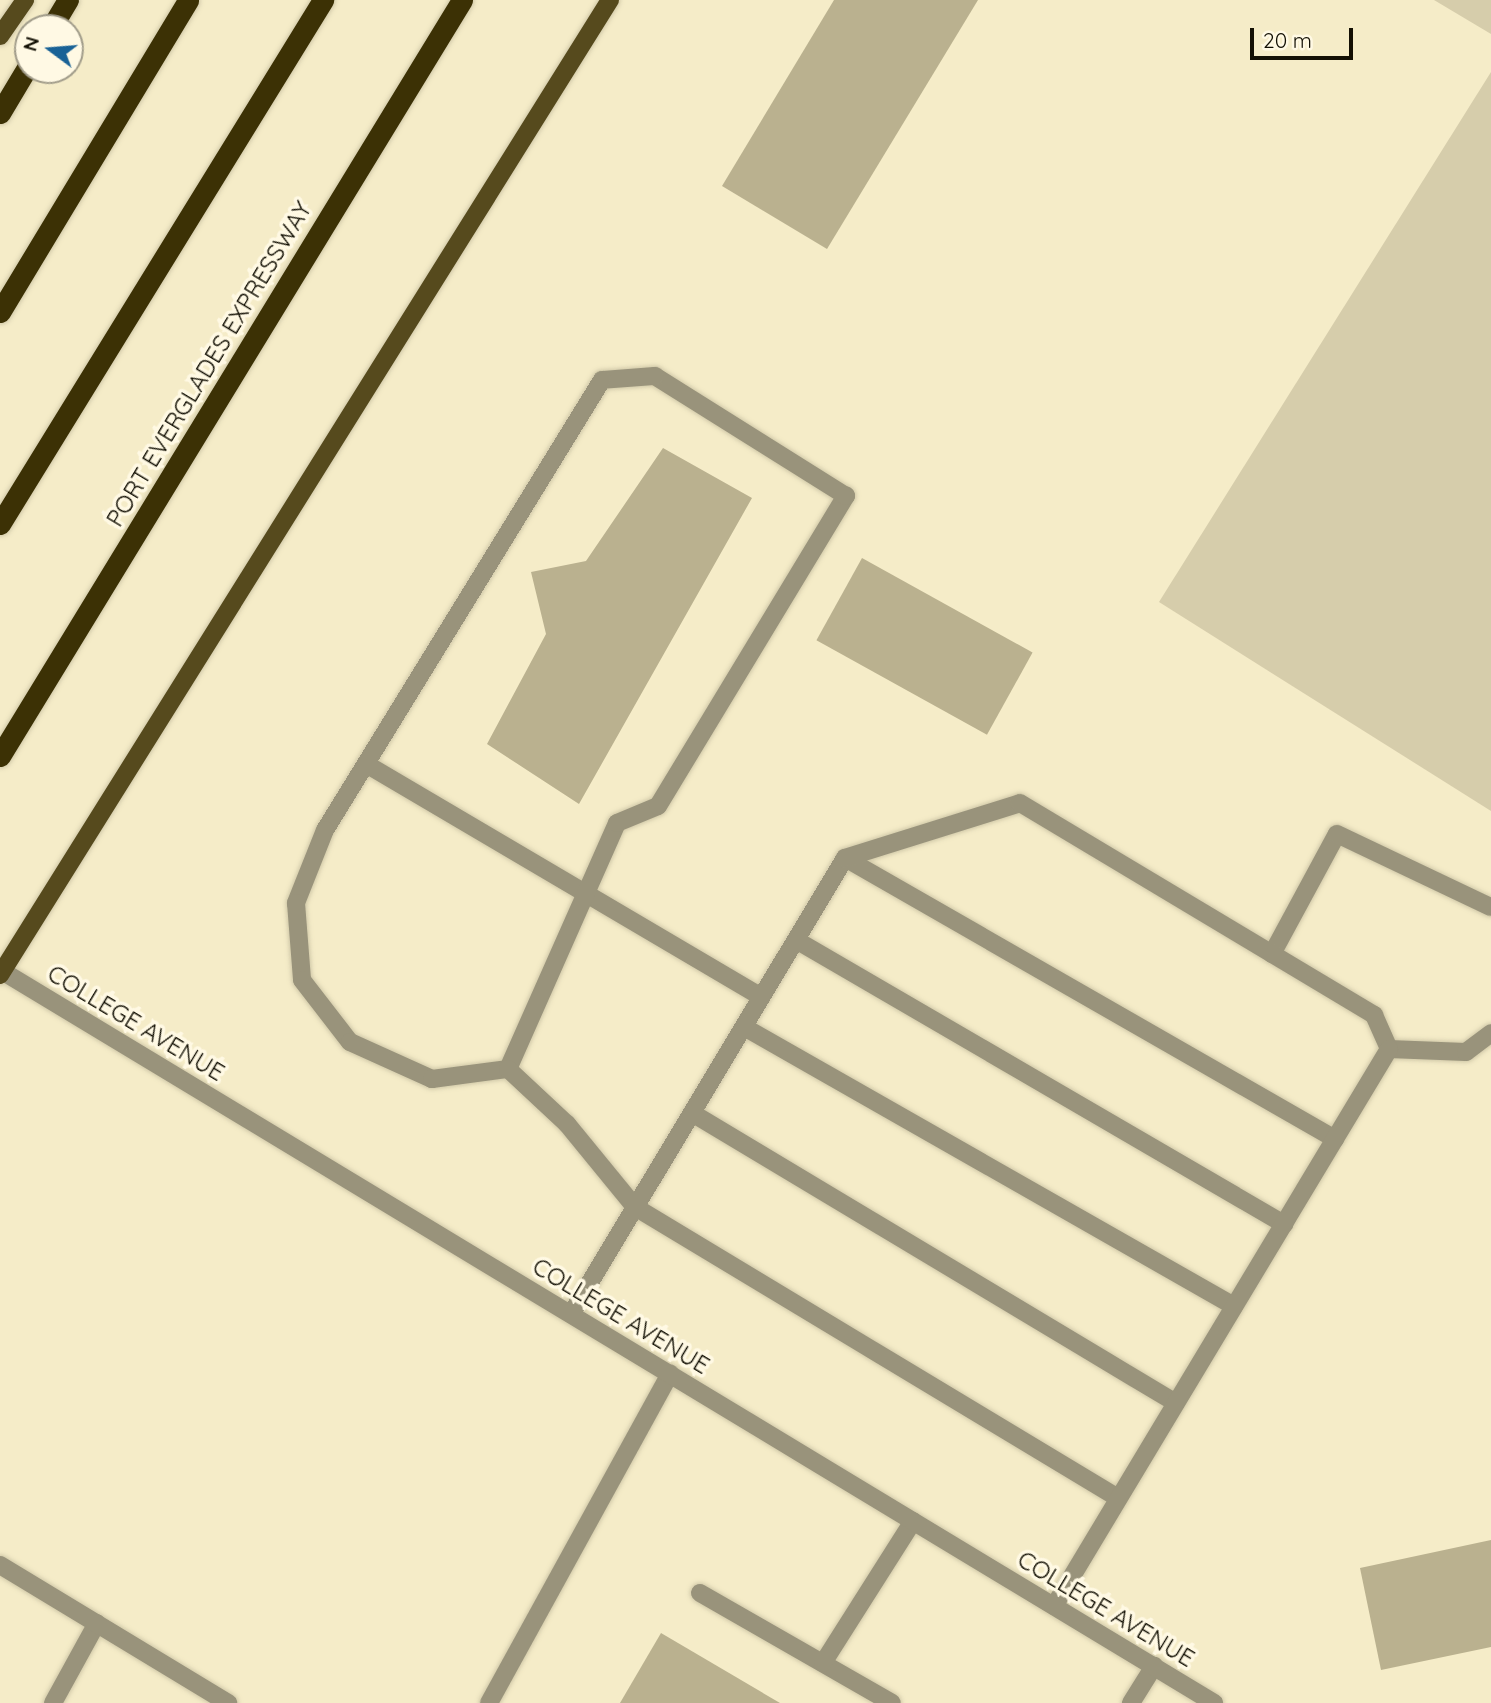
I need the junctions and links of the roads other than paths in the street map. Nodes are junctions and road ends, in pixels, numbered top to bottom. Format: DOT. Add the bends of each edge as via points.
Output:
graph roads {
  1 [pos="25,0"];
  2 [pos="188,0"];
  3 [pos="323,0"];
  4 [pos="462,0"];
  5 [pos="610,0"];
  6 [pos="0,36"];
  7 [pos="17,84"];
  8 [pos="0,113"];
  9 [pos="0,312"];
  10 [pos="0,524"];
  11 [pos="0,756"];
  12 [pos="366,764"];
  13 [pos="845,858"];
  14 [pos="586,892"];
  15 [pos="1491,907"];
  16 [pos="796,940"];
  17 [pos="1272,954"];
  18 [pos="1,973"];
  19 [pos="762,997"];
  20 [pos="744,1027"];
  21 [pos="1491,1033"];
  22 [pos="1389,1049"];
  23 [pos="508,1069"];
  24 [pos="692,1113"];
  25 [pos="1335,1139"];
  26 [pos="635,1207"];
  27 [pos="1284,1224"];
  28 [pos="1234,1306"];
  29 [pos="571,1314"];
  30 [pos="670,1374"];
  31 [pos="1176,1404"];
  32 [pos="1118,1498"];
  33 [pos="913,1521"];
  34 [pos="0,1565"];
  35 [pos="701,1593"];
  36 [pos="1054,1606"];
  37 [pos="97,1623"];
  38 [pos="823,1663"];
  39 [pos="1154,1666"];
  40 [pos="53,1703"];
  41 [pos="228,1703"];
  42 [pos="489,1703"];
  43 [pos="892,1703"];
  44 [pos="1131,1703"];
  45 [pos="1214,1703"];
  1 -- 6 [label="main road"];
  2 -- 9 [label="highway"];
  3 -- 10 [label="highway"];
  4 -- 11 [label="highway, PORT EVERGLADES EXPRESSWAY"];
  5 -- 18 [label="main road"];
  7 -- 8 [label="highway"];
  12 -- 14 [label="street"];
  12 -- 14 [label="street" via="603,380 655,376 846,496 658,806 617,823"];
  12 -- 23 [label="street" via="326,830 296,903 302,980 350,1042 432,1079"];
  13 -- 16 [label="street"];
  13 -- 17 [label="street" via="1020,803"];
  13 -- 25 [label="street"];
  14 -- 19 [label="street"];
  14 -- 23 [label="street"];
  15 -- 17 [label="street" via="1337,834"];
  16 -- 19 [label="street"];
  16 -- 27 [label="street"];
  17 -- 22 [label="street" via="1374,1015"];
  18 -- 29 [label="street, COLLEGE AVENUE"];
  19 -- 20 [label="street"];
  20 -- 24 [label="street"];
  20 -- 28 [label="street"];
  21 -- 22 [label="street" via="1466,1052"];
  22 -- 25 [label="street"];
  23 -- 26 [label="street" via="567,1124"];
  24 -- 26 [label="street"];
  24 -- 31 [label="street"];
  25 -- 27 [label="street"];
  26 -- 29 [label="street"];
  26 -- 32 [label="street"];
  27 -- 28 [label="street"];
  28 -- 31 [label="street"];
  29 -- 30 [label="street, COLLEGE AVENUE"];
  30 -- 33 [label="street, COLLEGE AVENUE"];
  30 -- 42 [label="street"];
  31 -- 32 [label="street"];
  32 -- 36 [label="street"];
  33 -- 36 [label="street, COLLEGE AVENUE"];
  33 -- 38 [label="street"];
  34 -- 37 [label="street"];
  35 -- 38 [label="street"];
  36 -- 39 [label="street, COLLEGE AVENUE"];
  37 -- 40 [label="street"];
  37 -- 41 [label="street"];
  38 -- 43 [label="street"];
  39 -- 44 [label="street"];
  39 -- 45 [label="street, COLLEGE AVENUE"];
}
